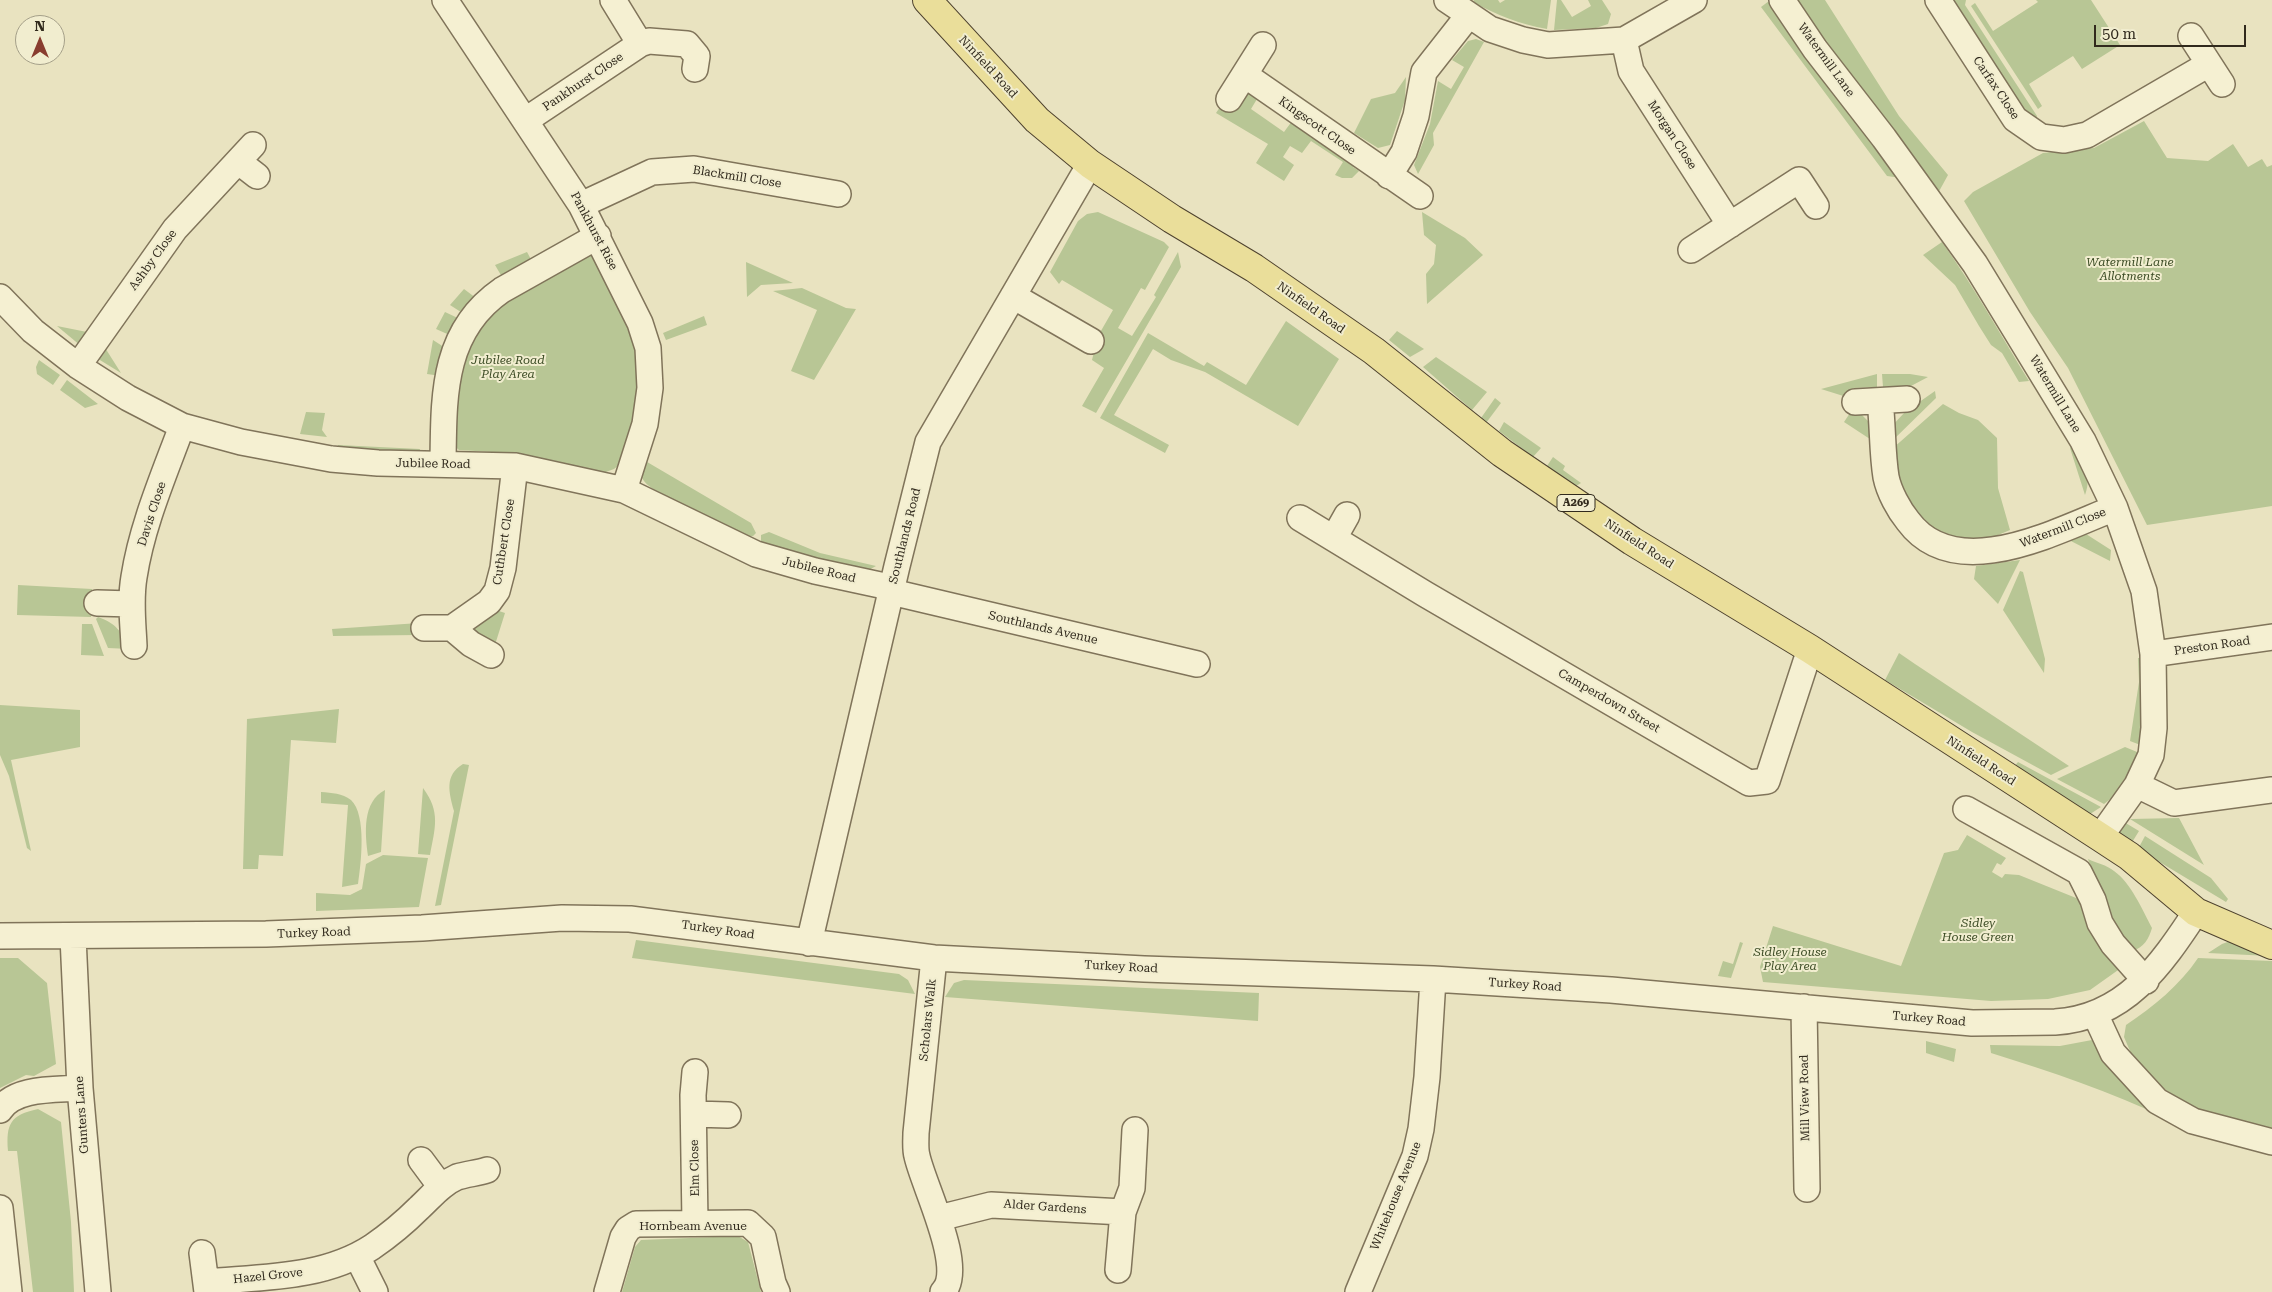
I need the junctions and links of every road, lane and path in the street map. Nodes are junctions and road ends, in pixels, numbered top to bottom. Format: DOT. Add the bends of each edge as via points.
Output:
graph roads {
  1 [pos="445,0"];
  2 [pos="612,0"];
  3 [pos="927,0"];
  4 [pos="1447,0"];
  5 [pos="1694,0"];
  6 [pos="1782,0"];
  7 [pos="1938,0"];
  8 [pos="1468,16"];
  9 [pos="2191,36"];
  10 [pos="1624,40"];
  11 [pos="640,44"];
  12 [pos="1263,45"];
  13 [pos="695,70"];
  14 [pos="1245,75"];
  15 [pos="1229,99"];
  16 [pos="526,120"];
  17 [pos="249,161"];
  18 [pos="1090,164"];
  19 [pos="1389,176"];
  20 [pos="838,194"];
  21 [pos="1420,196"];
  22 [pos="581,205"];
  23 [pos="1816,206"];
  24 [pos="1730,225"];
  25 [pos="598,236"];
  26 [pos="1691,250"];
  27 [pos="1013,296"];
  28 [pos="0,297"];
  29 [pos="1091,341"];
  30 [pos="78,366"];
  31 [pos="1907,399"];
  32 [pos="1880,401"];
  33 [pos="1855,402"];
  34 [pos="182,426"];
  35 [pos="443,463"];
  36 [pos="515,466"];
  37 [pos="624,490"];
  38 [pos="2115,508"];
  39 [pos="1347,515"];
  40 [pos="1300,518"];
  41 [pos="1334,538"];
  42 [pos="891,590"];
  43 [pos="97,603"];
  44 [pos="132,604"];
  45 [pos="424,628"];
  46 [pos="452,628"];
  47 [pos="2272,637"];
  48 [pos="134,646"];
  49 [pos="1810,649"];
  50 [pos="2153,654"];
  51 [pos="491,655"];
  52 [pos="1197,664"];
  53 [pos="2137,785"];
  54 [pos="2272,790"];
  55 [pos="1966,809"];
  56 [pos="2100,837"];
  57 [pos="2196,912"];
  58 [pos="0,936"];
  59 [pos="73,937"];
  60 [pos="809,942"];
  61 [pos="2272,945"];
  62 [pos="934,958"];
  63 [pos="1433,979"];
  64 [pos="2146,980"];
  65 [pos="1804,1007"];
  66 [pos="2094,1014"];
  67 [pos="695,1072"];
  68 [pos="80,1088"];
  69 [pos="0,1110"];
  70 [pos="694,1114"];
  71 [pos="728,1115"];
  72 [pos="1135,1130"];
  73 [pos="2272,1142"];
  74 [pos="421,1160"];
  75 [pos="487,1170"];
  76 [pos="441,1187"];
  77 [pos="1807,1189"];
  78 [pos="0,1208"];
  79 [pos="1123,1212"];
  80 [pos="939,1218"];
  81 [pos="695,1223"];
  82 [pos="202,1252"];
  83 [pos="357,1256"];
  84 [pos="1118,1270"];
  85 [pos="206,1287"];
  86 [pos="9,1292"];
  87 [pos="98,1292"];
  88 [pos="375,1292"];
  89 [pos="607,1292"];
  90 [pos="777,1292"];
  91 [pos="943,1292"];
  92 [pos="1358,1292"];
  1 -- 16 [label="street, Pankhurst Rise"];
  2 -- 11 [label="street"];
  3 -- 18 [label="main road, Ninfield Road / A269" via="1037,120"];
  4 -- 8 [label="street"];
  5 -- 10 [label="street"];
  6 -- 38 [label="street, Watermill Lane" via="1976,264 2083,441"];
  7 -- 9 [label="street, Carfax Close" via="2015,119 2041,137 2064,140 2087,135 2215,74"];
  8 -- 10 [label="street" via="1490,29 1548,45"];
  8 -- 19 [label="street" via="1424,72 1416,116 1404,152"];
  10 -- 24 [label="street, Morgan Close" via="1631,71"];
  11 -- 13 [label="street, Pankhurst Close" via="649,41 687,44 697,56"];
  11 -- 16 [label="street, Pankhurst Close"];
  12 -- 14 [label="street"];
  14 -- 15 [label="street"];
  14 -- 19 [label="street, Kingscott Close"];
  16 -- 22 [label="street, Pankhurst Rise"];
  17 -- 30 [label="street, Ashby Close" via="175,229"];
  18 -- 27 [label="street, Southlands Road"];
  18 -- 49 [label="main road, Ninfield Road / A269" via="1172,219 1254,268 1374,351 1502,453 1632,541"];
  19 -- 21 [label="street, Kingscott Close"];
  20 -- 22 [label="street, Blackmill Close" via="694,169 652,172"];
  22 -- 25 [label="street, Pankhurst Rise"];
  23 -- 24 [label="street" via="1800,180"];
  24 -- 26 [label="street"];
  25 -- 35 [label="street" via="488,299 466,328 450,362 445,388"];
  25 -- 37 [label="street, Pankhurst Rise" via="640,323 648,348 650,388 645,424"];
  27 -- 29 [label="street"];
  27 -- 42 [label="street, Southlands Road" via="928,442"];
  28 -- 30 [label="street, Jubilee Road" via="33,331"];
  30 -- 34 [label="street, Jubilee Road" via="128,398"];
  31 -- 32 [label="street"];
  32 -- 33 [label="street"];
  32 -- 38 [label="street, Watermill Close" via="1886,479 1900,512 1916,532 1942,548 1975,552 2015,546"];
  34 -- 35 [label="street, Jubilee Road" via="241,442 331,459"];
  34 -- 44 [label="street, Davis Close" via="145,528 134,577"];
  35 -- 36 [label="street, Jubilee Road"];
  36 -- 37 [label="street, Jubilee Road"];
  36 -- 46 [label="street, Cuthbert Close" via="503,568 497,591 489,602"];
  37 -- 42 [label="street, Jubilee Road" via="756,554"];
  38 -- 50 [label="street, Watermill Lane" via="2144,591"];
  39 -- 41 [label="street"];
  40 -- 41 [label="street, Camperdown Street"];
  41 -- 49 [label="street, Camperdown Street" via="1749,783 1767,781"];
  42 -- 52 [label="street, Southlands Avenue"];
  42 -- 60 [label="street, Southlands Road"];
  43 -- 44 [label="street"];
  44 -- 48 [label="street, Davis Close"];
  45 -- 46 [label="street"];
  46 -- 51 [label="street"];
  47 -- 50 [label="street, Preston Road"];
  49 -- 56 [label="main road, Ninfield Road / A269"];
  50 -- 53 [label="street, Watermill Lane" via="2151,755"];
  53 -- 54 [label="street" via="2174,803"];
  53 -- 56 [label="street, Watermill Lane"];
  55 -- 64 [label="street" via="2079,872 2100,923 2113,944"];
  56 -- 57 [label="main road, Ninfield Road / A269" via="2129,856"];
  57 -- 61 [label="main road, Ninfield Road / A269"];
  57 -- 64 [label="street, Turkey Road"];
  58 -- 59 [label="street, Turkey Road"];
  59 -- 60 [label="street, Turkey Road" via="328,932 562,918 620,919"];
  59 -- 68 [label="street, Gunters Lane"];
  60 -- 62 [label="street, Turkey Road"];
  62 -- 63 [label="street, Turkey Road"];
  62 -- 80 [label="street, Scholars Walk" via="916,1155"];
  63 -- 65 [label="street, Turkey Road"];
  63 -- 92 [label="street, Whitehouse Avenue" via="1428,1077 1415,1156"];
  64 -- 66 [label="street, Turkey Road" via="2113,1005"];
  65 -- 66 [label="street, Turkey Road" via="1972,1023 2067,1022"];
  65 -- 77 [label="street, Mill View Road"];
  66 -- 73 [label="street" via="2113,1052 2157,1101 2193,1121"];
  67 -- 70 [label="street, Elm Close"];
  68 -- 69 [label="street" via="27,1093 6,1102"];
  68 -- 87 [label="street, Gunters Lane"];
  70 -- 71 [label="street"];
  70 -- 81 [label="street, Elm Close"];
  72 -- 79 [label="street" via="1132,1188"];
  74 -- 76 [label="street"];
  75 -- 76 [label="street, Hazel Grove" via="458,1177"];
  76 -- 83 [label="street, Hazel Grove" via="418,1210"];
  78 -- 86 [label="street"];
  79 -- 80 [label="street, Alder Gardens" via="991,1205"];
  79 -- 84 [label="street"];
  80 -- 91 [label="street" via="948,1253 950,1279"];
  81 -- 89 [label="street, Hornbeam Avenue" via="636,1224 628,1229"];
  81 -- 90 [label="street, Hornbeam Avenue" via="748,1223 756,1228 763,1236"];
  82 -- 85 [label="street, Hazel Grove"];
  83 -- 85 [label="street, Hazel Grove" via="300,1274"];
  83 -- 88 [label="street"];
}
